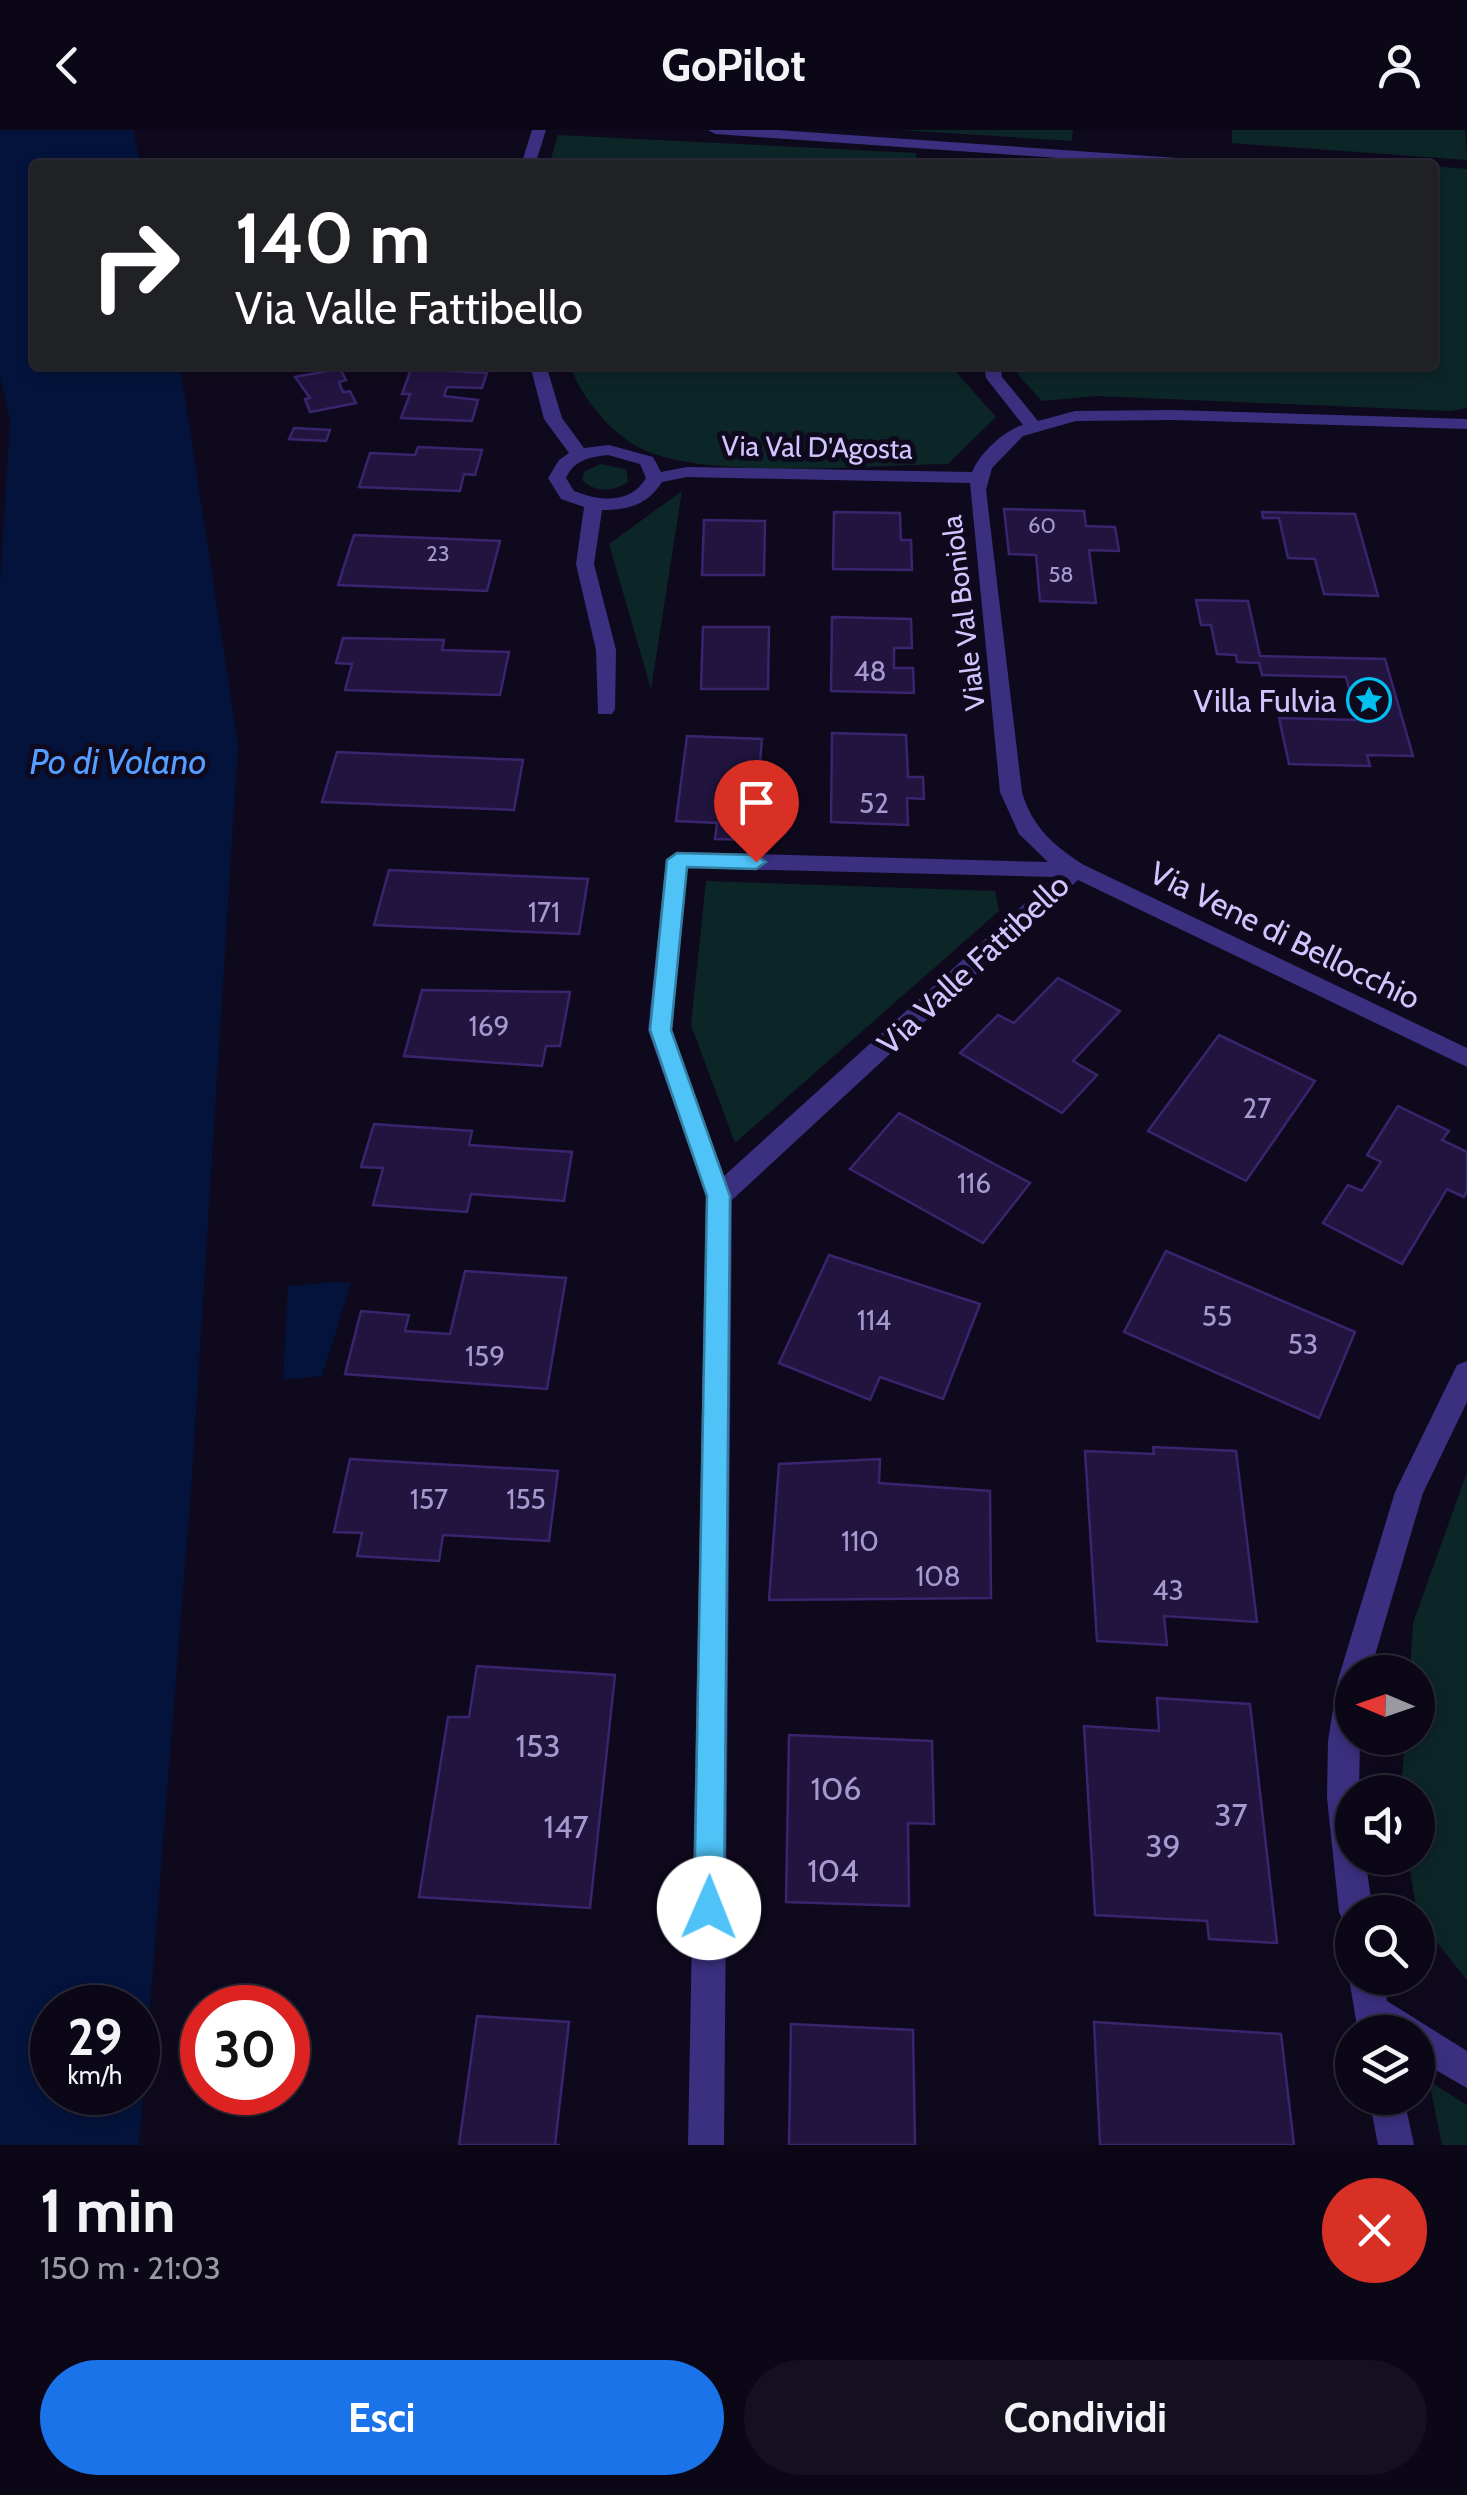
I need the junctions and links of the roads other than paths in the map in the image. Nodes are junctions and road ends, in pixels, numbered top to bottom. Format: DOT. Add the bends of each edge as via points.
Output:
graph roads {
  1 [pos="539,130"];
  2 [pos="715,130"];
  3 [pos="961,145"];
  4 [pos="530,160"];
  5 [pos="963,160"];
  6 [pos="1156,160"];
  7 [pos="539,370"];
  8 [pos="993,370"];
  9 [pos="1033,426"];
  10 [pos="1462,428"];
  11 [pos="580,455"];
  12 [pos="655,478"];
  13 [pos="978,478"];
  14 [pos="594,504"];
  15 [pos="605,709"];
  16 [pos="1076,870"];
  17 [pos="1467,1058"];
  18 [pos="719,1196"];
  19 [pos="1467,1372"];
  20 [pos="1360,1655"];
  21 [pos="1343,1755"];
  22 [pos="1354,1895"];
  23 [pos="1435,2051"];
  24 [pos="1467,2071"];
  25 [pos="1390,2115"];
  26 [pos="706,2145"];
  27 [pos="1396,2145"];
  1 -- 4 [label="street"];
  2 -- 3 [label="street"];
  3 -- 5 [label="street"];
  3 -- 6 [label="street"];
  7 -- 11 [label="street" via="553,418"];
  8 -- 9 [label="street"];
  9 -- 10 [label="street, Viale Val Boniola" via="1105,414"];
  9 -- 13 [label="street, Viale Val Boniola" via="1003,442"];
  11 -- 12 [label="street" via="637,455"];
  11 -- 14 [label="street" via="560,469 559,487"];
  12 -- 13 [label="street, Via Val D'Agosta" via="687,472"];
  12 -- 14 [label="street, Via Val D'Agosta" via="628,502"];
  13 -- 16 [label="street, Viale Val Boniola" via="1016,814 1031,838"];
  14 -- 15 [label="street" via="585,564 606,650"];
  16 -- 17 [label="street, Via Vene di Bellocchio"];
  16 -- 18 [label="street, Via Valle Fattibello"];
  16 -- 18 [label="street, Via Valle Fattibello" via="677,860 660,1030"];
  18 -- 26 [label="street, Via Valle Fattibello"];
  19 -- 20 [label="street" via="1409,1492"];
  21 -- 22 [label="street"];
  23 -- 24 [label="street"];
  25 -- 27 [label="street"];
}
